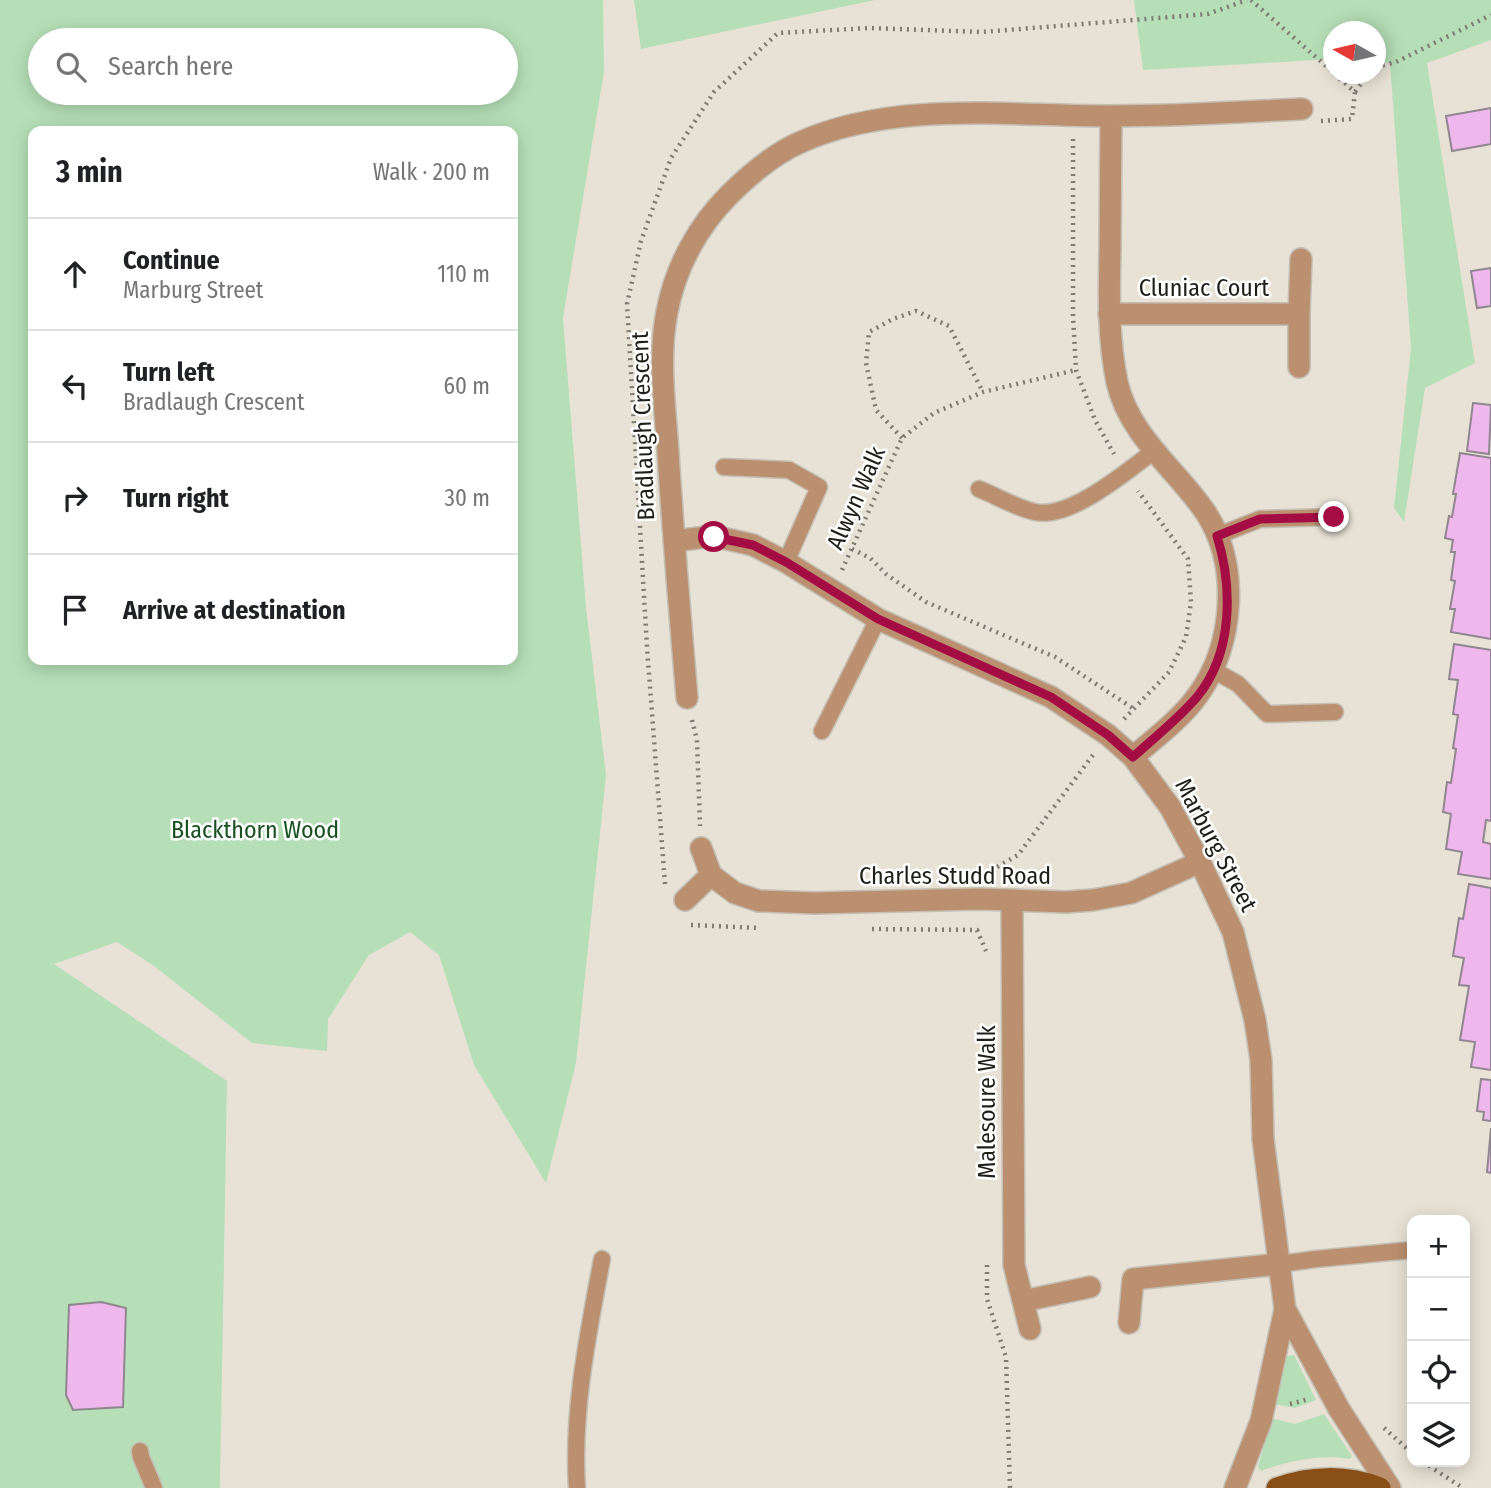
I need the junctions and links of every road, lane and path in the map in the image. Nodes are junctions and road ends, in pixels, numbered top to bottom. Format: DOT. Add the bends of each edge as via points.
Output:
graph roads {
  1 [pos="1251,0"];
  2 [pos="1491,15"];
  3 [pos="1323,63"];
  4 [pos="1386,64"];
  5 [pos="1346,84"];
  6 [pos="1361,84"];
  7 [pos="1355,92"];
  8 [pos="1302,109"];
  9 [pos="1074,115"];
  10 [pos="1111,116"];
  11 [pos="1301,259"];
  12 [pos="1109,314"];
  13 [pos="1299,314"];
  14 [pos="1299,367"];
  15 [pos="1076,370"];
  16 [pos="983,392"];
  17 [pos="902,438"];
  18 [pos="1154,451"];
  19 [pos="724,467"];
  20 [pos="1125,474"];
  21 [pos="979,489"];
  22 [pos="1334,517"];
  23 [pos="1217,536"];
  24 [pos="674,541"];
  25 [pos="852,549"];
  26 [pos="786,562"];
  27 [pos="833,592"];
  28 [pos="878,619"];
  29 [pos="1213,670"];
  30 [pos="687,698"];
  31 [pos="1133,709"];
  32 [pos="1335,712"];
  33 [pos="822,731"];
  34 [pos="1108,735"];
  35 [pos="1133,757"];
  36 [pos="701,848"];
  37 [pos="1200,862"];
  38 [pos="711,875"];
  39 [pos="685,900"];
  40 [pos="978,900"];
  41 [pos="1012,901"];
  42 [pos="1407,1250"];
  43 [pos="602,1259"];
  44 [pos="1280,1264"];
  45 [pos="1090,1287"];
  46 [pos="1023,1301"];
  47 [pos="1285,1309"];
  48 [pos="1129,1322"];
  49 [pos="1030,1329"];
  50 [pos="1331,1394"];
  51 [pos="1263,1410"];
  52 [pos="1380,1424"];
  53 [pos="1407,1448"];
  54 [pos="140,1451"];
  55 [pos="1431,1467"];
  56 [pos="154,1488"];
  57 [pos="577,1488"];
  58 [pos="1235,1488"];
  59 [pos="1277,1488"];
  60 [pos="1380,1488"];
  61 [pos="1390,1488"];
  62 [pos="1463,1488"];
  1 -- 3 [label="path"];
  2 -- 4 [label="path"];
  5 -- 7 [label="path"];
  6 -- 7 [label="path"];
  7 -- 8 [label="path" via="1352,119 1320,121"];
  8 -- 10 [label="street, Bradlaugh Crescent"];
  9 -- 10 [label="street, Bradlaugh Crescent"];
  9 -- 15 [label="path"];
  9 -- 24 [label="street, Bradlaugh Crescent" via="917,116 834,131 769,160 714,210 676,276 666,313 665,395"];
  10 -- 12 [label="street"];
  11 -- 13 [label="street, Cluniac Court"];
  12 -- 13 [label="street, Cluniac Court"];
  12 -- 18 [label="street" via="1117,384 1131,417"];
  13 -- 14 [label="street, Cluniac Court"];
  15 -- 16 [label="path, Alwyn Walk"];
  15 -- 20 [label="path" via="1095,421"];
  16 -- 17 [label="path, Alwyn Walk" via="934,413"];
  16 -- 17 [label="path" via="949,326 916,312 869,332 866,363 876,410"];
  17 -- 25 [label="path, Alwyn Walk"];
  18 -- 20 [label="lane"];
  18 -- 23 [label="street" via="1205,513"];
  19 -- 26 [label="lane" via="789,470 819,486"];
  20 -- 21 [label="lane" via="1066,509 1037,513"];
  20 -- 31 [label="path" via="1188,559 1191,602 1186,637 1169,672"];
  22 -- 23 [label="lane" via="1260,519"];
  23 -- 29 [label="street" via="1228,595 1222,646"];
  24 -- 26 [label="street, Marburg Street" via="714,537 753,545"];
  24 -- 30 [label="street, Bradlaugh Crescent"];
  25 -- 27 [label="path, Alwyn Walk"];
  25 -- 31 [label="path" via="926,602 1055,657"];
  26 -- 27 [label="street, Marburg Street"];
  27 -- 28 [label="street, Marburg Street"];
  28 -- 33 [label="lane"];
  28 -- 34 [label="street, Marburg Street" via="1051,697"];
  29 -- 32 [label="lane" via="1238,684 1267,714"];
  29 -- 35 [label="street" via="1198,696"];
  30 -- 36 [label="path" via="697,740"];
  31 -- 34 [label="path"];
  34 -- 35 [label="street, Marburg Street"];
  34 -- 40 [label="path" via="1018,855 978,879"];
  35 -- 37 [label="street, Marburg Street" via="1170,807"];
  36 -- 38 [label="street"];
  37 -- 41 [label="street, Charles Studd Road" via="1113,898"];
  37 -- 44 [label="street, Marburg Street" via="1233,932 1255,1020 1263,1139"];
  38 -- 39 [label="street"];
  38 -- 40 [label="street, Charles Studd Road" via="735,893 759,901"];
  40 -- 41 [label="street, Charles Studd Road"];
  41 -- 46 [label="street, Malesoure Walk" via="1014,1265"];
  42 -- 44 [label="lane"];
  43 -- 57 [label="lane" via="582,1366"];
  44 -- 47 [label="street, Marburg Street"];
  44 -- 48 [label="street" via="1133,1279"];
  45 -- 46 [label="street"];
  46 -- 49 [label="street, Malesoure Walk"];
  47 -- 50 [label="street, Marburg Street"];
  47 -- 51 [label="street, Marburg Street"];
  50 -- 51 [label="path"];
  50 -- 61 [label="street, Marburg Street"];
  51 -- 58 [label="street, Marburg Street"];
  52 -- 53 [label="path"];
  54 -- 56 [label="lane"];
  55 -- 62 [label="path"];
  59 -- 60 [label="main road" via="1326,1478"];
}
